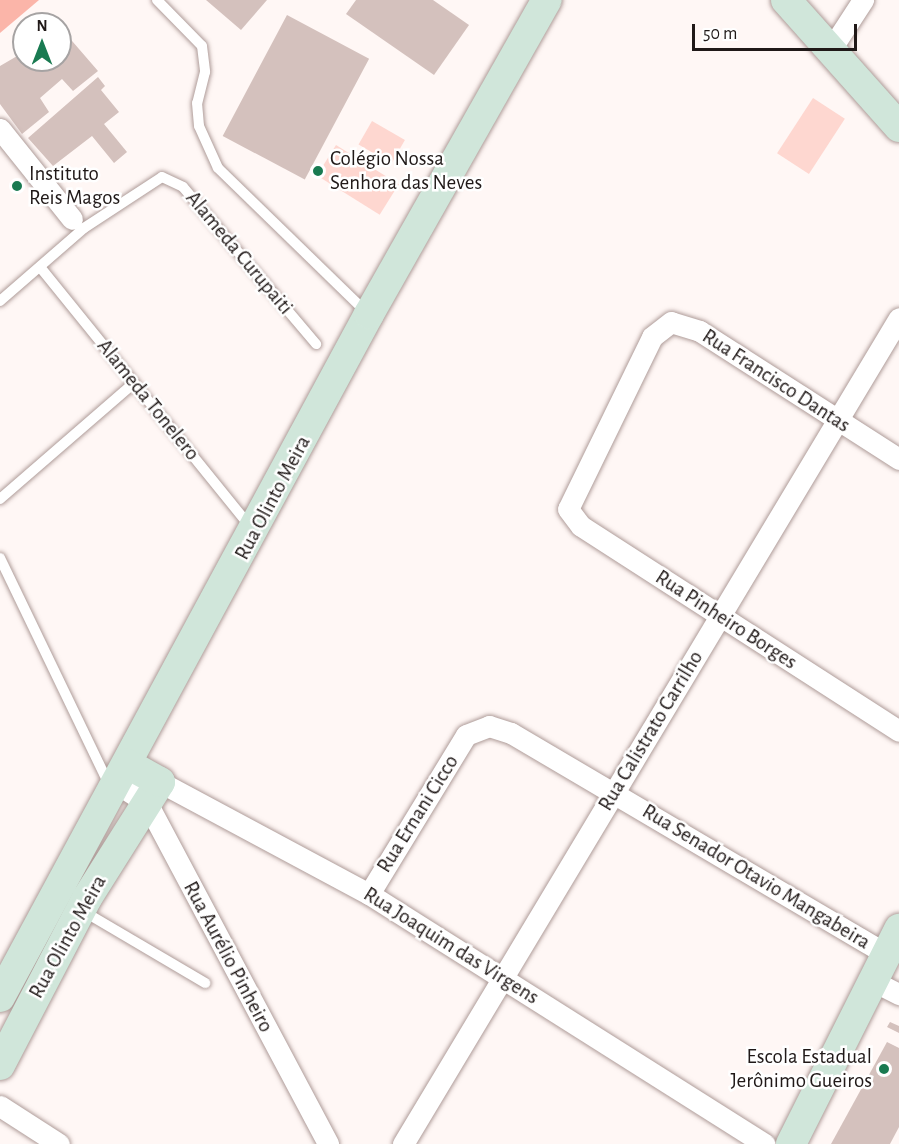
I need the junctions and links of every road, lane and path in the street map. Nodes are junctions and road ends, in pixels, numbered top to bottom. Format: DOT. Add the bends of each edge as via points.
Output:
graph roads {
  1 [pos="157,0"];
  2 [pos="547,0"];
  3 [pos="786,0"];
  4 [pos="862,0"];
  5 [pos="831,49"];
  6 [pos="899,127"];
  7 [pos="0,129"];
  8 [pos="72,219"];
  9 [pos="40,267"];
  10 [pos="0,301"];
  11 [pos="369,314"];
  12 [pos="899,318"];
  13 [pos="316,344"];
  14 [pos="134,383"];
  15 [pos="839,422"];
  16 [pos="899,459"];
  17 [pos="0,499"];
  18 [pos="570,499"];
  19 [pos="255,532"];
  20 [pos="0,558"];
  21 [pos="719,616"];
  22 [pos="899,731"];
  23 [pos="466,735"];
  24 [pos="118,779"];
  25 [pos="153,792"];
  26 [pos="614,792"];
  27 [pos="369,894"];
  28 [pos="81,910"];
  29 [pos="893,942"];
  30 [pos="506,980"];
  31 [pos="204,983"];
  32 [pos="887,988"];
  33 [pos="0,997"];
  34 [pos="0,1065"];
  35 [pos="0,1106"];
  36 [pos="59,1144"];
  37 [pos="328,1144"];
  38 [pos="403,1144"];
  39 [pos="765,1144"];
  40 [pos="791,1144"];
  1 -- 11 [label="lane" via="202,46 205,72 197,103 199,126 218,168"];
  2 -- 11 [label="main road, Rua Olinto Meira"];
  3 -- 5 [label="main road"];
  4 -- 5 [label="street"];
  5 -- 6 [label="main road"];
  7 -- 8 [label="street"];
  9 -- 10 [label="lane"];
  9 -- 13 [label="lane, Alameda Curupaiti" via="154,178 170,178 183,187"];
  9 -- 14 [label="lane, Alameda Tonelero"];
  11 -- 19 [label="main road, Rua Olinto Meira"];
  12 -- 15 [label="street, Rua Calistrato Carrilho"];
  14 -- 17 [label="lane"];
  14 -- 19 [label="lane, Alameda Tonelero"];
  15 -- 16 [label="street, Rua Francisco Dantas"];
  15 -- 18 [label="street, Rua Francisco Dantas" via="700,331 671,322 652,337"];
  15 -- 21 [label="street, Rua Calistrato Carrilho"];
  18 -- 21 [label="street, Rua Pinheiro Borges" via="568,509 581,526"];
  19 -- 24 [label="main road, Rua Olinto Meira"];
  20 -- 24 [label="lane"];
  21 -- 22 [label="street, Rua Pinheiro Borges"];
  21 -- 26 [label="street, Rua Calistrato Carrilho"];
  23 -- 26 [label="street, Rua Senador Otavio Mangabeira" via="489,726 511,733"];
  23 -- 27 [label="street, Rua Ernani Cicco"];
  24 -- 25 [label="main road, Rua Joaquim das Virgens"];
  24 -- 33 [label="main road, Rua Olinto Meira"];
  25 -- 27 [label="street, Rua Joaquim das Virgens"];
  25 -- 28 [label="main road, Rua Olinto Meira"];
  25 -- 37 [label="street, Rua Aurélio Pinheiro"];
  26 -- 29 [label="street, Rua Senador Otavio Mangabeira"];
  26 -- 30 [label="street, Rua Calistrato Carrilho"];
  27 -- 30 [label="street, Rua Joaquim das Virgens"];
  28 -- 31 [label="lane"];
  28 -- 34 [label="main road, Rua Olinto Meira"];
  29 -- 32 [label="main road"];
  30 -- 38 [label="street, Rua Calistrato Carrilho"];
  30 -- 39 [label="street, Rua Joaquim das Virgens"];
  32 -- 40 [label="main road"];
  35 -- 36 [label="street"];
}
